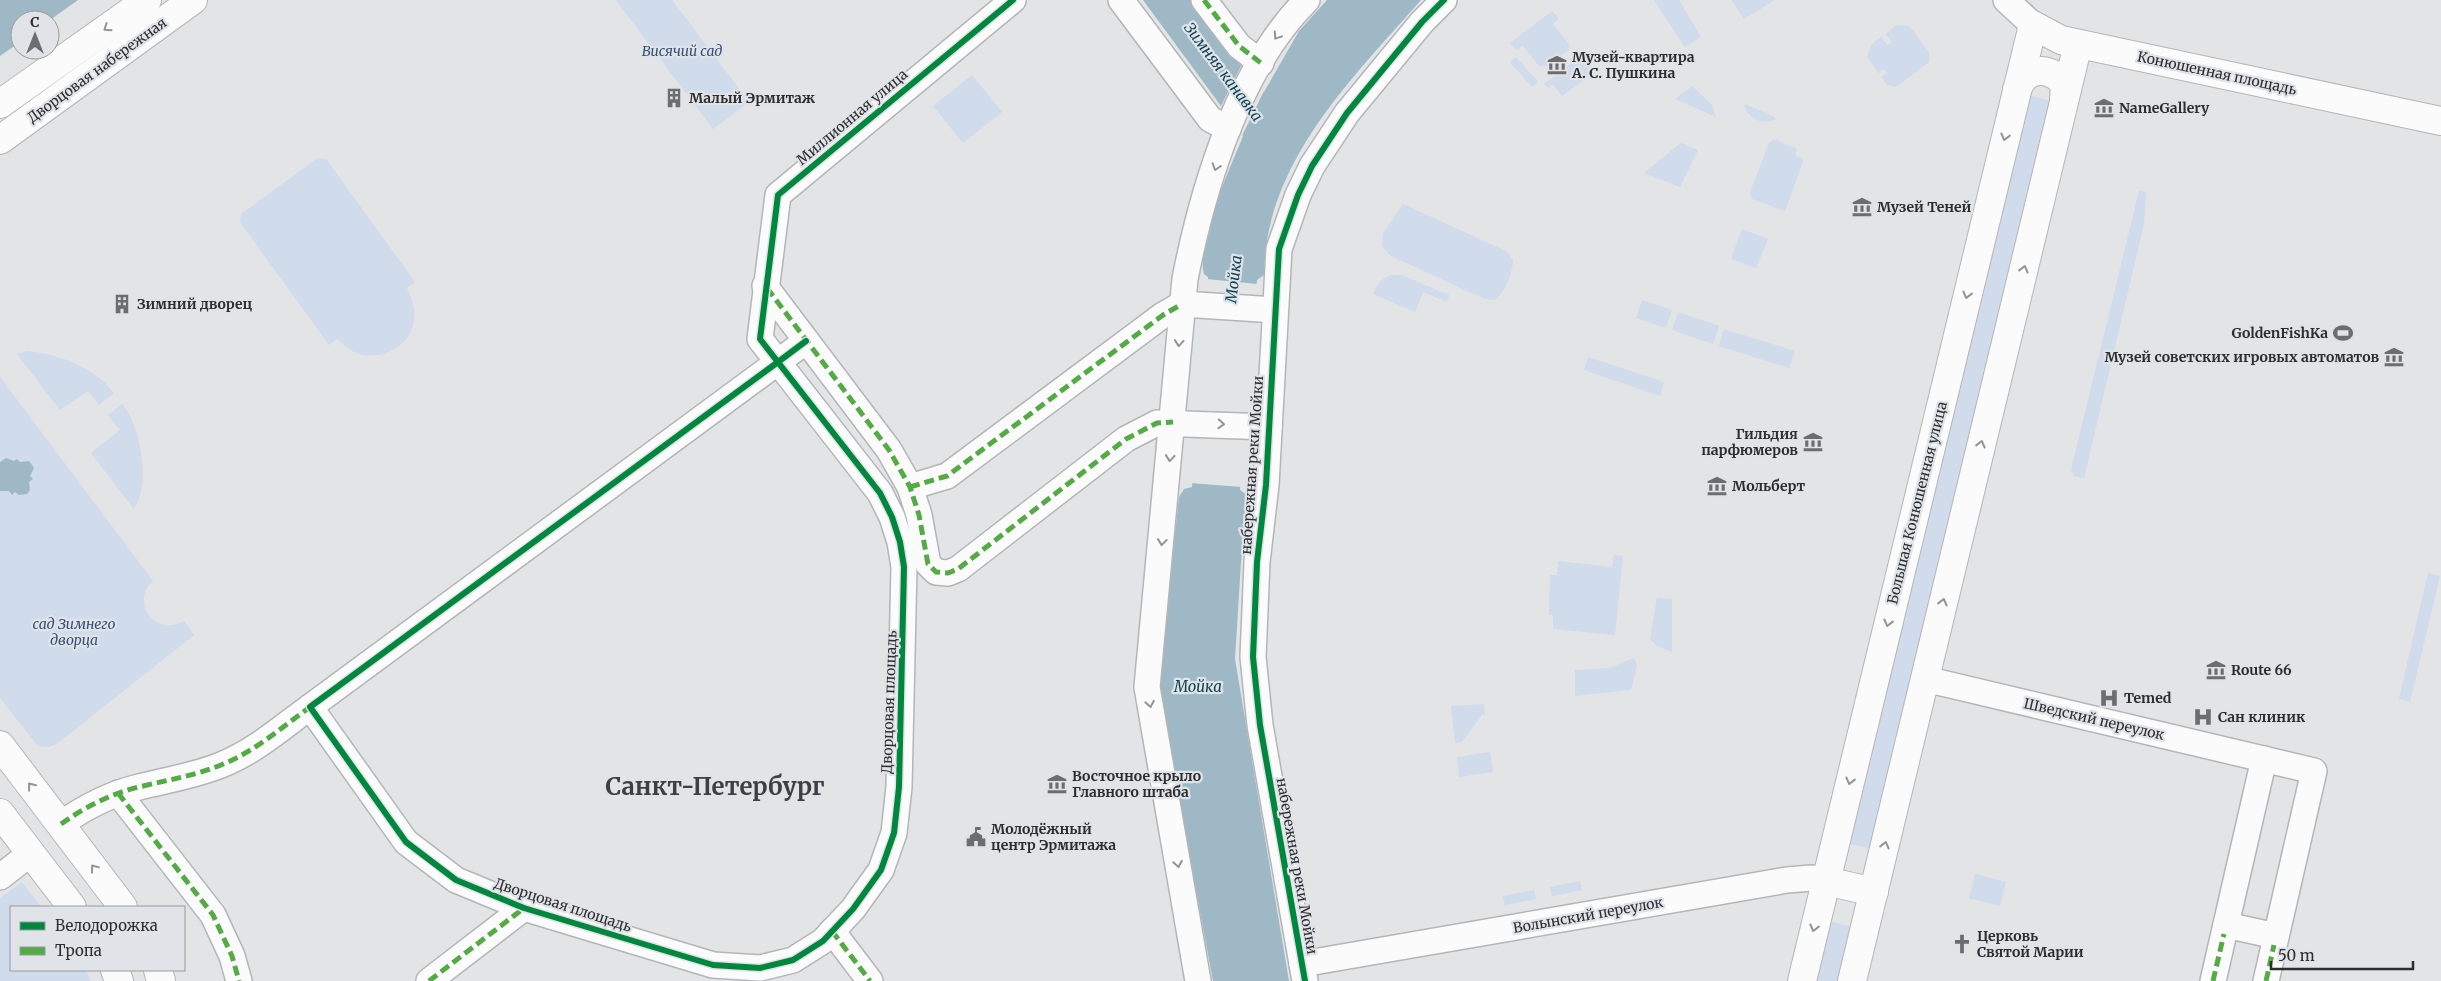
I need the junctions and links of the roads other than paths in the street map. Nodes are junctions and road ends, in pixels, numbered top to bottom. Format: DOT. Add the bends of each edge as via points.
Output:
graph roads {
  1 [pos="147,0"];
  2 [pos="193,0"];
  3 [pos="1013,0"];
  4 [pos="1121,0"];
  5 [pos="1204,0"];
  6 [pos="1307,0"];
  7 [pos="1444,0"];
  8 [pos="2006,0"];
  9 [pos="2033,25"];
  10 [pos="2078,44"];
  11 [pos="1257,70"];
  12 [pos="2016,89"];
  13 [pos="2064,100"];
  14 [pos="0,104"];
  15 [pos="2441,121"];
  16 [pos="1230,125"];
  17 [pos="0,140"];
  18 [pos="765,286"];
  19 [pos="1193,305"];
  20 [pos="1266,310"];
  21 [pos="806,341"];
  22 [pos="778,362"];
  23 [pos="1184,422"];
  24 [pos="1258,426"];
  25 [pos="910,487"];
  26 [pos="1925,678"];
  27 [pos="310,707"];
  28 [pos="0,745"];
  29 [pos="2264,759"];
  30 [pos="118,793"];
  31 [pos="0,813"];
  32 [pos="61,824"];
  33 [pos="31,853"];
  34 [pos="0,877"];
  35 [pos="1826,881"];
  36 [pos="1874,892"];
  37 [pos="71,906"];
  38 [pos="122,906"];
  39 [pos="524,908"];
  40 [pos="2225,929"];
  41 [pos="832,931"];
  42 [pos="2275,941"];
  43 [pos="1303,973"];
  44 [pos="239,981"];
  45 [pos="429,981"];
  46 [pos="870,981"];
  47 [pos="1198,981"];
  48 [pos="1802,981"];
  49 [pos="1852,981"];
  50 [pos="2213,981"];
  51 [pos="2266,981"];
  1 -- 14 [label="main road, Дворцовая набережная, one-way"];
  2 -- 17 [label="main road, Дворцовая набережная"];
  3 -- 18 [label="street, Миллионная улица" via="778,195"];
  4 -- 16 [label="street" via="1210,118"];
  5 -- 11 [label="street"];
  6 -- 11 [label="street, one-way" via="1287,21"];
  7 -- 20 [label="street, набережная реки Мойки" via="1422,22 1348,113 1304,180 1279,249"];
  8 -- 9 [label="street, Конюшенная площадь"];
  9 -- 10 [label="main road, Конюшенная площадь" via="2061,40"];
  9 -- 12 [label="main road, Большая Конюшенная улица"];
  10 -- 13 [label="main road"];
  10 -- 15 [label="main road, Конюшенная площадь"];
  11 -- 16 [label="street"];
  12 -- 13 [label="main road" via="2026,75 2034,71 2052,72 2065,84"];
  12 -- 35 [label="main road, Большая Конюшенная улица, one-way"];
  26 -- 13 [label="main road, one-way"];
  16 -- 19 [label="street, one-way" via="1195,229"];
  18 -- 21 [label="street"];
  18 -- 22 [label="street, Миллионная улица" via="760,339"];
  19 -- 20 [label="street"];
  19 -- 23 [label="street, one-way"];
  19 -- 25 [label="street" via="1163,315 947,476"];
  20 -- 24 [label="street, набережная реки Мойки"];
  21 -- 22 [label="street"];
  21 -- 25 [label="street" via="889,450"];
  22 -- 27 [label="street"];
  22 -- 41 [label="street, Дворцовая площадь" via="880,493 892,517 904,567 899,787 894,833 882,870 853,910"];
  23 -- 24 [label="street, one-way"];
  23 -- 25 [label="street" via="1157,423 1126,439 958,569 948,573 936,572 928,564"];
  23 -- 47 [label="street, one-way" via="1148,687"];
  24 -- 43 [label="street, набережная реки Мойки" via="1266,485 1257,562 1253,657 1260,726"];
  26 -- 29 [label="street, Шведский переулок"];
  36 -- 26 [label="main road, one-way"];
  27 -- 30 [label="street" via="251,750 221,765 194,775"];
  27 -- 39 [label="street, Дворцовая площадь" via="406,842 456,880"];
  32 -- 28 [label="main road, one-way"];
  29 -- 40 [label="street"];
  29 -- 42 [label="street, Шведский переулок" via="2314,771"];
  30 -- 32 [label="street" via="97,801"];
  30 -- 44 [label="street" via="213,915 232,956"];
  31 -- 33 [label="main road"];
  38 -- 32 [label="main road, one-way"];
  33 -- 34 [label="street"];
  33 -- 37 [label="main road"];
  35 -- 36 [label="main road, Волынский переулок"];
  35 -- 43 [label="street, Волынский переулок" via="1812,878 1787,880"];
  35 -- 48 [label="main road, Большая Конюшенная улица, one-way"];
  36 -- 49 [label="main road"];
  39 -- 41 [label="street, Дворцовая площадь" via="713,965 760,968 793,960 823,941"];
  39 -- 45 [label="street"];
  40 -- 42 [label="street"];
  40 -- 50 [label="street"];
  41 -- 46 [label="street"];
  42 -- 51 [label="street"];
}
